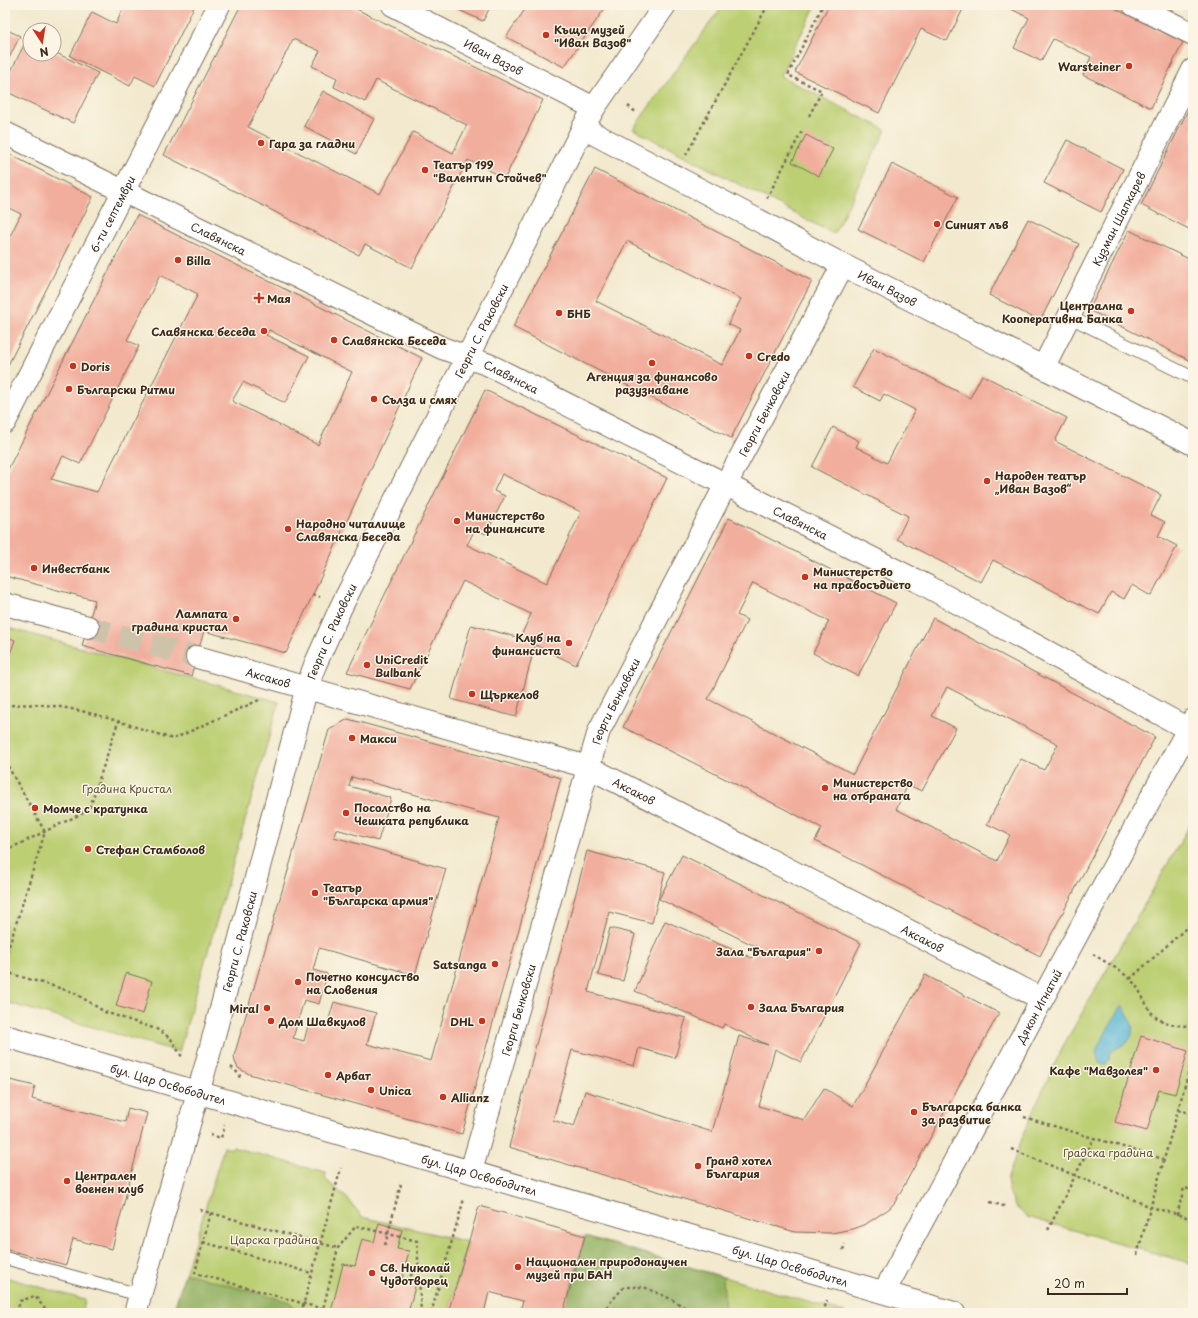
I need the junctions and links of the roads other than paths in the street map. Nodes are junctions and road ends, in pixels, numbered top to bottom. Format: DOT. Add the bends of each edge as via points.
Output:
graph roads {
  1 [pos="218,5"];
  2 [pos="392,5"];
  3 [pos="665,5"];
  4 [pos="1134,5"];
  5 [pos="1193,34"];
  6 [pos="1193,70"];
  7 [pos="594,108"];
  8 [pos="583,128"];
  9 [pos="5,133"];
  10 [pos="123,190"];
  11 [pos="843,265"];
  12 [pos="1068,316"];
  13 [pos="467,357"];
  14 [pos="1044,366"];
  15 [pos="1193,378"];
  16 [pos="5,422"];
  17 [pos="1193,444"];
  18 [pos="726,484"];
  19 [pos="5,604"];
  20 [pos="88,627"];
  21 [pos="197,657"];
  22 [pos="307,687"];
  23 [pos="1191,724"];
  24 [pos="588,766"];
  25 [pos="1042,999"];
  26 [pos="5,1036"];
  27 [pos="199,1092"];
  28 [pos="471,1171"];
  29 [pos="5,1258"];
  30 [pos="884,1292"];
  31 [pos="138,1304"];
  32 [pos="954,1313"];
  1 -- 10 [label="street, 6-ти септември"];
  2 -- 7 [label="street, Иван Вазов"];
  3 -- 7 [label="street, Георги С. Раковски"];
  4 -- 5 [label="street"];
  6 -- 12 [label="street, Кузман Шапкарев"];
  7 -- 8 [label="street, Георги С. Раковски"];
  8 -- 11 [label="street, Иван Вазов"];
  8 -- 13 [label="street, Георги С. Раковски"];
  9 -- 10 [label="street, Славянска"];
  10 -- 13 [label="street, Славянска" via="442,348"];
  10 -- 16 [label="street, 6-ти септември"];
  11 -- 14 [label="street, Иван Вазов"];
  11 -- 18 [label="street, Георги Бенковски"];
  12 -- 14 [label="street, Кузман Шапкарев"];
  12 -- 15 [label="lane"];
  13 -- 18 [label="street, Славянска" via="489,365"];
  13 -- 22 [label="street, Георги С. Раковски" via="341,607"];
  14 -- 17 [label="street, Иван Вазов"];
  18 -- 23 [label="street, Славянска"];
  18 -- 24 [label="street, Георги Бенковски" via="599,731"];
  19 -- 20 [label="street"];
  21 -- 22 [label="street, Аксаков"];
  22 -- 24 [label="street, Аксаков"];
  22 -- 27 [label="street, Георги С. Раковски"];
  23 -- 25 [label="street, Дякон Игнатий"];
  24 -- 25 [label="street, Аксаков"];
  24 -- 28 [label="street, Георги Бенковски"];
  25 -- 30 [label="street, Дякон Игнатий"];
  26 -- 27 [label="street, бул. Цар Освободител"];
  27 -- 28 [label="street, бул. Цар Освободител"];
  27 -- 31 [label="street, Георги С. Раковски"];
  28 -- 30 [label="street, бул. Цар Освободител"];
  29 -- 31 [label="lane"];
  30 -- 32 [label="street, бул. Цар Освободител"];
}
